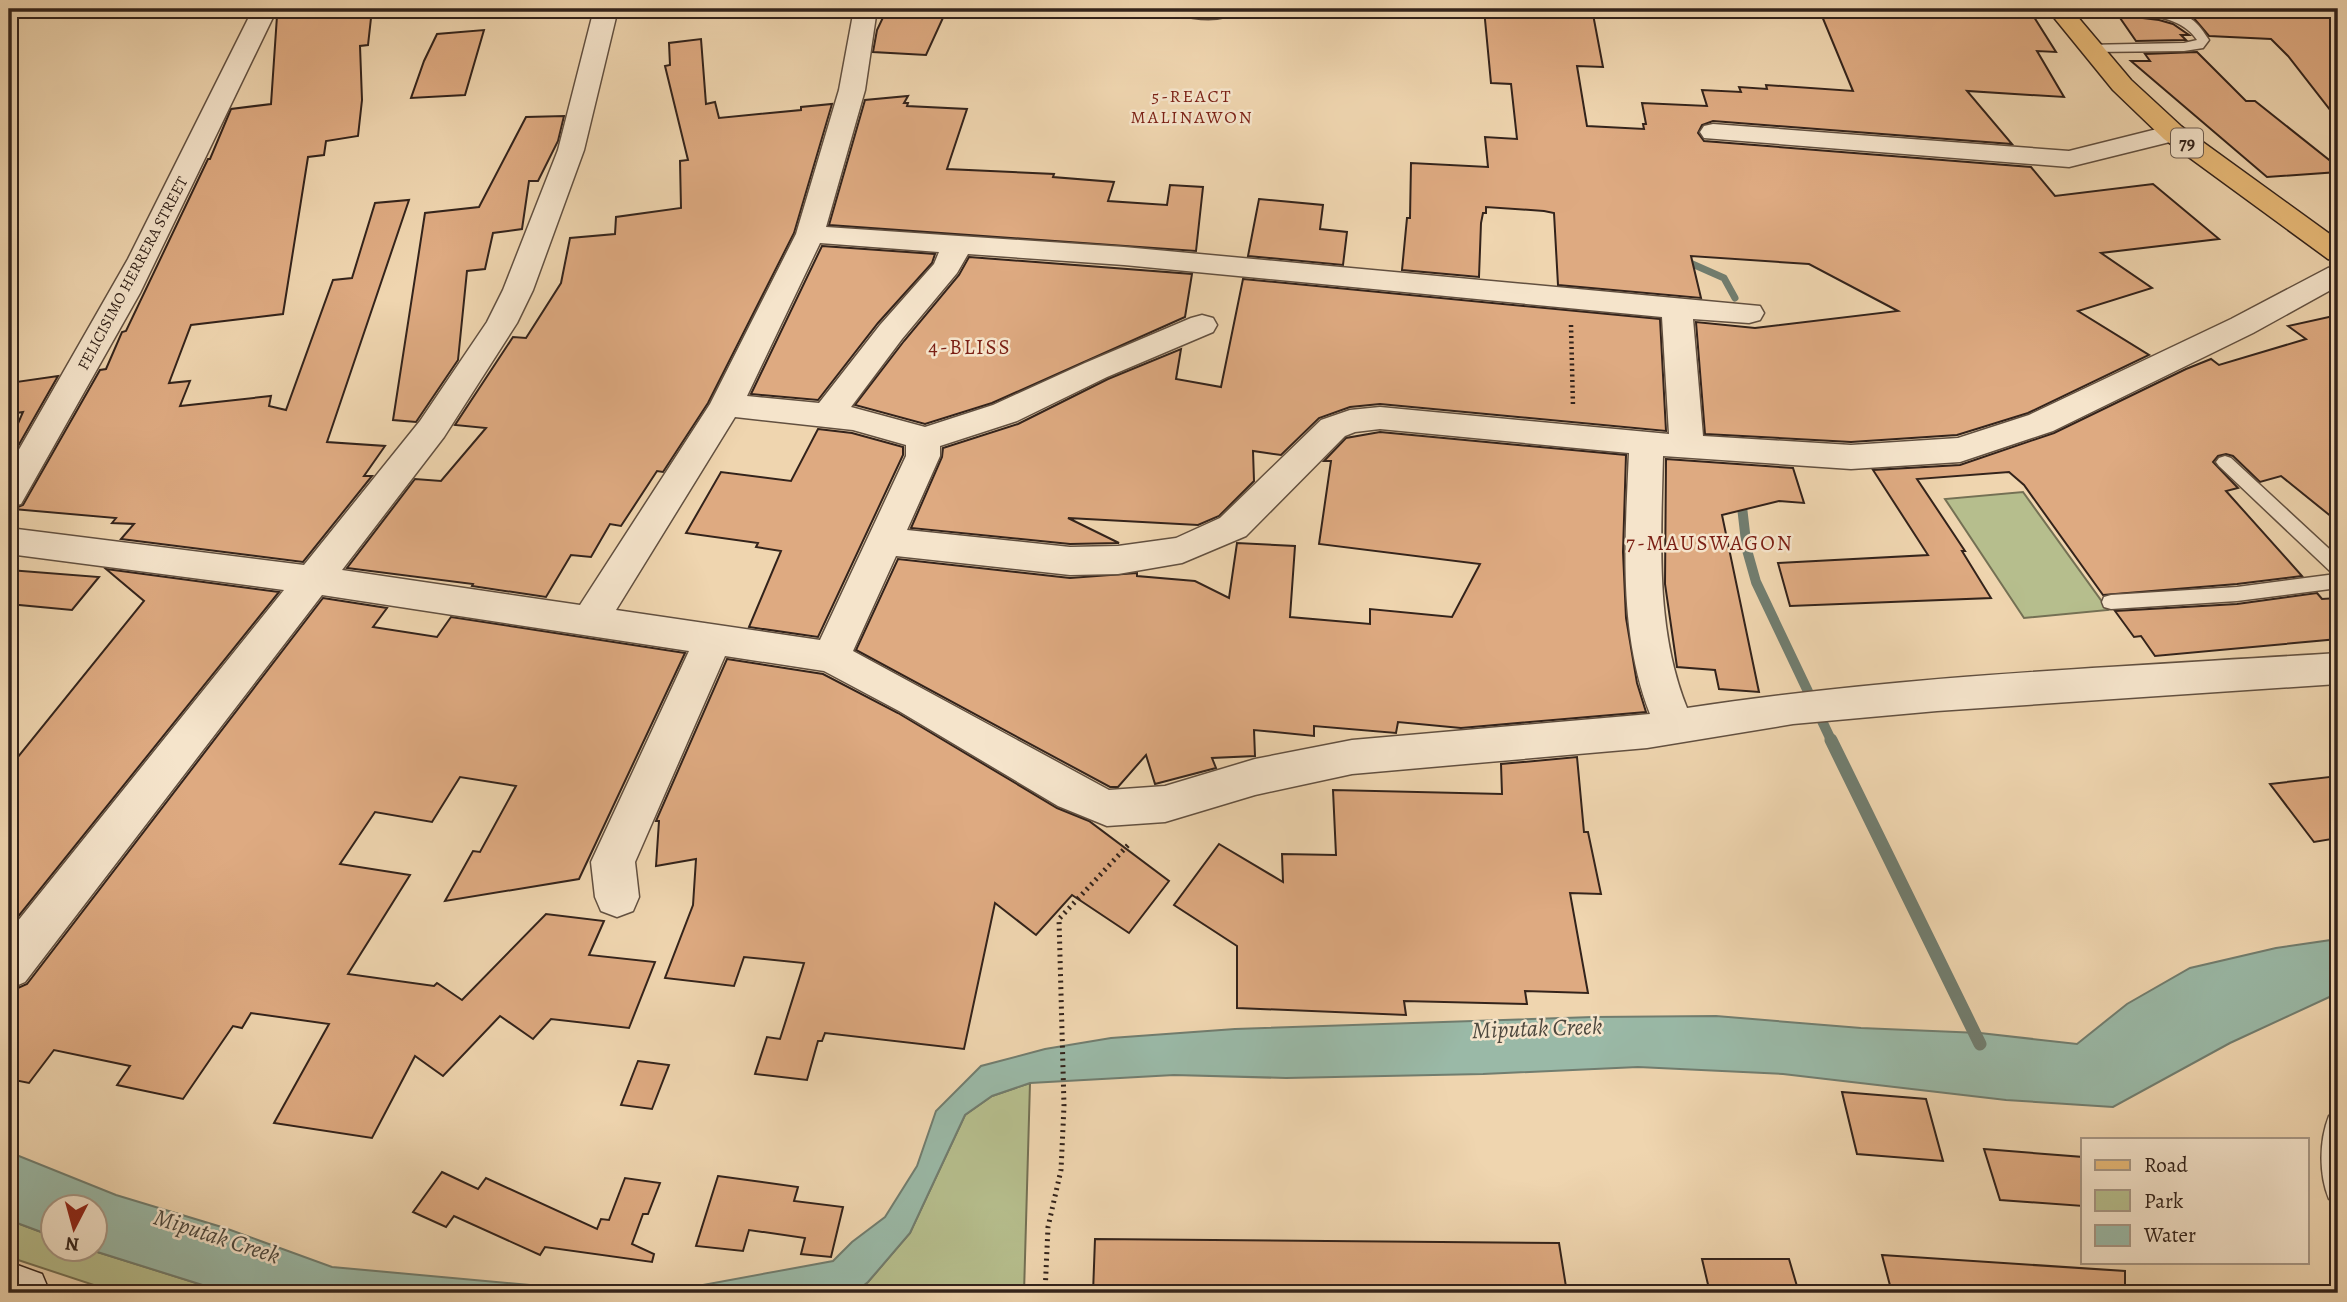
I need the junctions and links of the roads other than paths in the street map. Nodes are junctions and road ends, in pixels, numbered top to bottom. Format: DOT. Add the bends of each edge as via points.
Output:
graph roads {
  1 [pos="265,9"];
  2 [pos="606,9"];
  3 [pos="866,9"];
  4 [pos="1183,9"];
  5 [pos="2059,9"];
  6 [pos="2078,9"];
  7 [pos="1217,12"];
  8 [pos="2089,48"];
  9 [pos="1713,132"];
  10 [pos="2173,133"];
  11 [pos="810,234"];
  12 [pos="957,244"];
  13 [pos="2338,253"];
  14 [pos="2338,274"];
  15 [pos="1677,309"];
  16 [pos="1749,313"];
  17 [pos="1202,325"];
  18 [pos="726,405"];
  19 [pos="828,416"];
  20 [pos="923,439"];
  21 [pos="1646,443"];
  22 [pos="1702,448"];
  23 [pos="2225,462"];
  24 [pos="9,495"];
  25 [pos="9,541"];
  26 [pos="882,541"];
  27 [pos="2338,568"];
  28 [pos="314,580"];
  29 [pos="2338,581"];
  30 [pos="2111,602"];
  31 [pos="589,623"];
  32 [pos="713,641"];
  33 [pos="831,657"];
  34 [pos="2338,669"];
  35 [pos="1675,727"];
  36 [pos="617,897"];
  37 [pos="9,967"];
  38 [pos="2338,1125"];
  39 [pos="2338,1190"];
  40 [pos="9,1289"];
  41 [pos="23,1293"];
  1 -- 24 [label="street, FELICISIMO HERRERA STREET" via="160,226"];
  2 -- 28 [label="street" via="571,150 502,323 432,429"];
  3 -- 11 [label="street" via="852,90"];
  4 -- 7 [label="street"];
  5 -- 8 [label="main road, 79"];
  6 -- 8 [label="lane" via="2184,20 2203,40 2184,47"];
  8 -- 10 [label="main road, 79"];
  9 -- 10 [label="street" via="2069,159"];
  10 -- 13 [label="main road, 79"];
  11 -- 12 [label="street"];
  11 -- 18 [label="street"];
  12 -- 15 [label="street"];
  12 -- 19 [label="street" via="947,267"];
  14 -- 22 [label="street" via="2242,326 2040,423 1960,450 1851,457"];
  15 -- 16 [label="street"];
  15 -- 22 [label="street"];
  17 -- 20 [label="street" via="1005,413"];
  18 -- 19 [label="street"];
  18 -- 31 [label="street"];
  19 -- 20 [label="street"];
  20 -- 26 [label="street" via="923,456"];
  21 -- 22 [label="street"];
  21 -- 26 [label="street" via="1380,418 1350,421 1333,428 1233,527 1182,550 1118,560 1070,561"];
  21 -- 35 [label="street" via="1646,594 1652,653 1662,699"];
  23 -- 27 [label="lane"];
  25 -- 28 [label="street"];
  26 -- 33 [label="street"];
  28 -- 31 [label="street"];
  28 -- 37 [label="street"];
  29 -- 30 [label="lane" via="2237,594"];
  31 -- 32 [label="street"];
  32 -- 33 [label="street"];
  32 -- 36 [label="street" via="613,862"];
  33 -- 35 [label="street" via="1107,808 1165,804 1255,777 1352,757"];
  34 -- 35 [label="street" via="1793,708"];
  38 -- 39 [label="lane" via="2334,1178"];
  40 -- 41 [label="street"];
}
